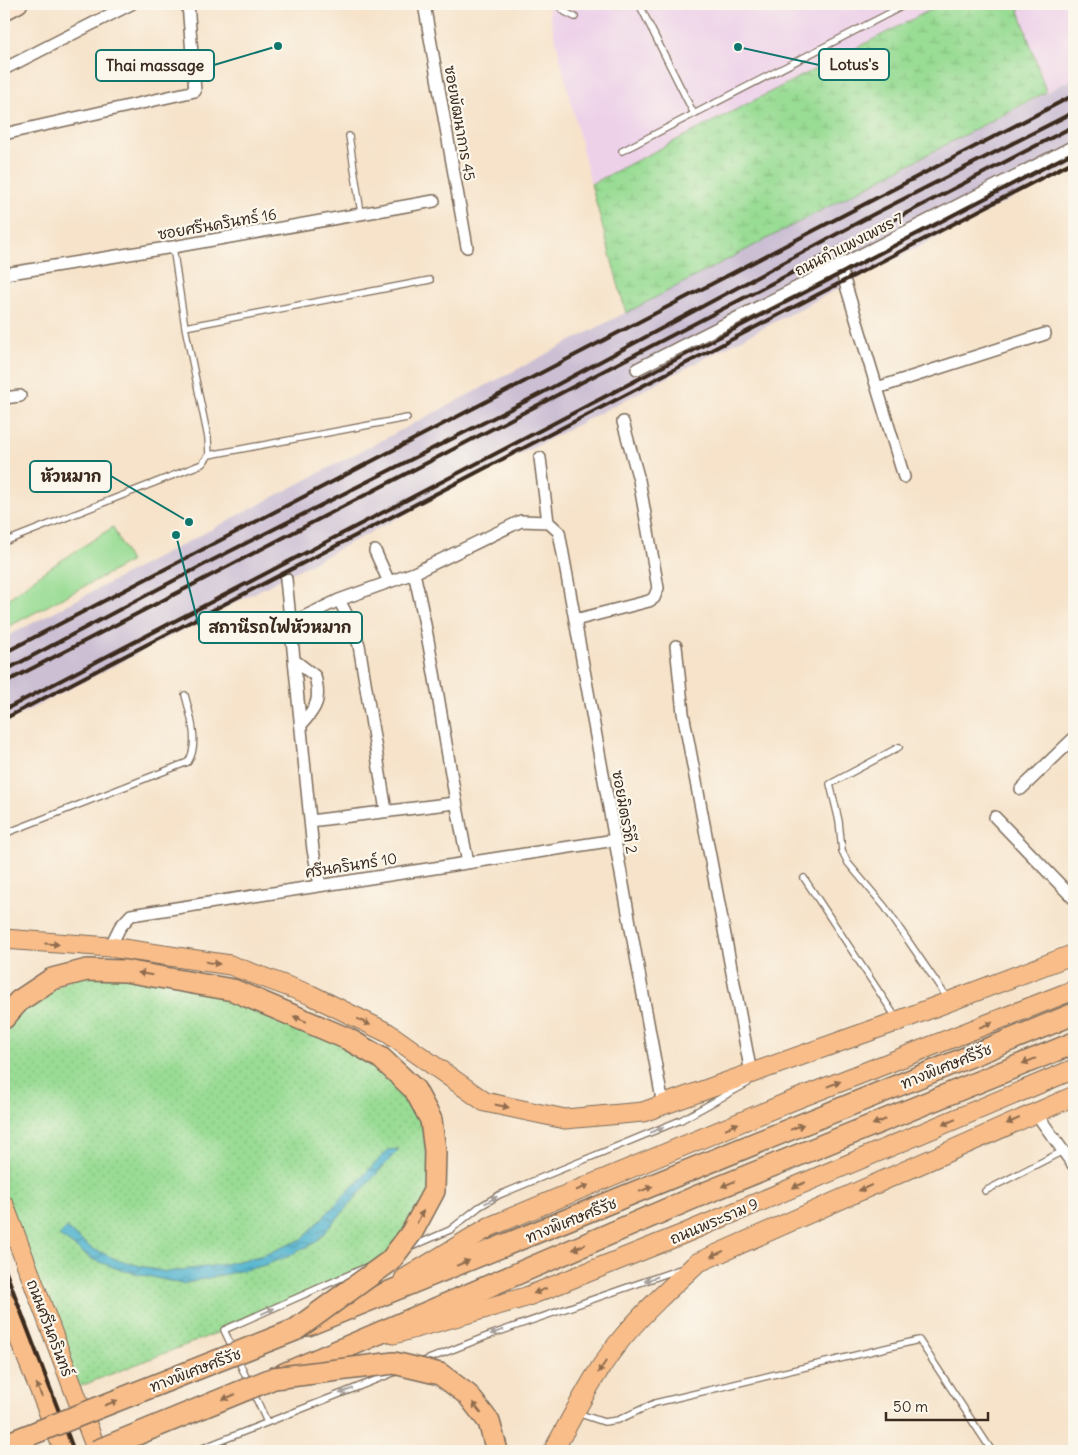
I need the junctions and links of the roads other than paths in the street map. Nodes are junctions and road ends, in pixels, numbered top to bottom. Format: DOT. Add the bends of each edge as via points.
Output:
graph roads {
  1 [pos="19,4"];
  2 [pos="131,4"];
  3 [pos="188,4"];
  4 [pos="424,4"];
  5 [pos="557,4"];
  6 [pos="639,4"];
  7 [pos="908,4"];
  8 [pos="4,12"];
  9 [pos="575,17"];
  10 [pos="4,69"];
  11 [pos="694,114"];
  12 [pos="4,134"];
  13 [pos="349,136"];
  14 [pos="1074,146"];
  15 [pos="622,151"];
  16 [pos="434,201"];
  17 [pos="361,213"];
  18 [pos="172,247"];
  19 [pos="467,247"];
  20 [pos="840,266"];
  21 [pos="4,274"];
  22 [pos="430,280"];
  23 [pos="185,327"];
  24 [pos="1045,334"];
  25 [pos="637,369"];
  26 [pos="877,388"];
  27 [pos="20,396"];
  28 [pos="4,398"];
  29 [pos="407,418"];
  30 [pos="623,422"];
  31 [pos="209,455"];
  32 [pos="540,458"];
  33 [pos="904,477"];
  34 [pos="551,524"];
  35 [pos="4,542"];
  36 [pos="375,551"];
  37 [pos="414,573"];
  38 [pos="286,579"];
  39 [pos="389,582"];
  40 [pos="339,600"];
  41 [pos="575,620"];
  42 [pos="291,623"];
  43 [pos="676,646"];
  44 [pos="294,660"];
  45 [pos="185,694"];
  46 [pos="301,725"];
  47 [pos="1074,738"];
  48 [pos="900,746"];
  49 [pos="1022,789"];
  50 [pos="455,803"];
  51 [pos="386,811"];
  52 [pos="995,818"];
  53 [pos="310,820"];
  54 [pos="4,834"];
  55 [pos="615,840"];
  56 [pos="468,862"];
  57 [pos="804,878"];
  58 [pos="320,885"];
  59 [pos="1074,899"];
  60 [pos="4,939"];
  61 [pos="110,947"];
  62 [pos="1074,954"];
  63 [pos="1074,990"];
  64 [pos="949,1000"];
  65 [pos="1074,1014"];
  66 [pos="4,1018"];
  67 [pos="898,1021"];
  68 [pos="1074,1042"];
  69 [pos="801,1055"];
  70 [pos="1074,1069"];
  71 [pos="751,1073"];
  72 [pos="1074,1091"];
  73 [pos="1066,1099"];
  74 [pos="663,1105"];
  75 [pos="1034,1112"];
  76 [pos="1063,1150"];
  77 [pos="1074,1166"];
  78 [pos="984,1191"];
  79 [pos="4,1205"];
  80 [pos="697,1263"];
  81 [pos="4,1300"];
  82 [pos="369,1300"];
  83 [pos="295,1330"];
  84 [pos="345,1348"];
  85 [pos="274,1378"];
  86 [pos="575,1412"];
  87 [pos="267,1422"];
  88 [pos="4,1445"];
  89 [pos="64,1451"];
  90 [pos="96,1451"];
  91 [pos="195,1451"];
  92 [pos="497,1451"];
  93 [pos="553,1451"];
  94 [pos="992,1451"];
  1 -- 8 [label="main road"];
  2 -- 10 [label="street"];
  3 -- 12 [label="street" via="196,92"];
  4 -- 19 [label="street, ซอยพัฒนาการ 45"];
  5 -- 9 [label="lane"];
  6 -- 11 [label="lane"];
  7 -- 11 [label="lane"];
  11 -- 15 [label="lane"];
  13 -- 17 [label="lane"];
  14 -- 20 [label="street, ถนนกำแพงเพชร 7"];
  16 -- 17 [label="street, ซอยศรีนครินทร์ 16"];
  17 -- 18 [label="street, ซอยศรีนครินทร์ 16"];
  18 -- 21 [label="street, ซอยศรีนครินทร์ 16"];
  18 -- 23 [label="lane"];
  20 -- 25 [label="street, ถนนกำแพงเพชร 7"];
  20 -- 26 [label="street"];
  22 -- 23 [label="lane"];
  23 -- 31 [label="lane"];
  24 -- 26 [label="street"];
  26 -- 33 [label="street"];
  27 -- 28 [label="street"];
  29 -- 31 [label="lane"];
  30 -- 41 [label="street" via="639,480 657,594 649,600"];
  31 -- 35 [label="lane" via="202,464"];
  32 -- 34 [label="street, ซอยมิตรวิถี 2"];
  34 -- 37 [label="street" via="522,521"];
  34 -- 41 [label="street, ซอยมิตรวิถี 2" via="559,532"];
  36 -- 39 [label="street"];
  37 -- 39 [label="street"];
  37 -- 50 [label="street"];
  38 -- 42 [label="street"];
  39 -- 40 [label="street"];
  40 -- 42 [label="street"];
  40 -- 51 [label="street" via="358,645"];
  41 -- 55 [label="street, ซอยมิตรวิถี 2"];
  42 -- 44 [label="street"];
  43 -- 71 [label="street" via="683,713"];
  44 -- 46 [label="street"];
  44 -- 46 [label="street" via="315,676 319,693 316,708"];
  45 -- 54 [label="lane" via="192,724 192,756 188,762"];
  46 -- 53 [label="street"];
  47 -- 49 [label="street"];
  48 -- 64 [label="lane" via="830,784 841,842 848,862 885,907"];
  50 -- 51 [label="street"];
  50 -- 56 [label="street"];
  51 -- 53 [label="street"];
  52 -- 59 [label="street"];
  53 -- 58 [label="street"];
  55 -- 56 [label="street, ศรีนครินทร์ 10"];
  55 -- 74 [label="street, ซอยมิตรวิถี 2"];
  56 -- 58 [label="street, ศรีนครินทร์ 10"];
  57 -- 67 [label="lane"];
  58 -- 61 [label="street, ศรีนครินทร์ 10" via="132,915 120,926"];
  60 -- 61 [label="main road, one-way"];
  61 -- 74 [label="main road, one-way" via="230,965 312,995 388,1033 485,1102 565,1119 643,1112"];
  62 -- 64 [label="main road"];
  82 -- 63 [label="main road, one-way" via="489,1226 789,1102"];
  64 -- 67 [label="main road"];
  82 -- 65 [label="highway, ทางพิเศษศรีรัช, one-way"];
  83 -- 66 [label="highway, one-way, bridge" via="390,1261 412,1232 434,1191 436,1151 431,1120 415,1090 381,1058 348,1040 233,990 125,971 87,970 52,979 18,1001"];
  67 -- 69 [label="main road"];
  68 -- 84 [label="highway, ทางพิเศษศรีรัช, one-way" via="698,1196"];
  69 -- 71 [label="main road"];
  87 -- 69 [label="lane, one-way" via="224,1330 450,1230 498,1195 681,1120"];
  70 -- 84 [label="main road, ถนนพระราม 9, one-way" via="683,1234 526,1296"];
  71 -- 74 [label="main road"];
  72 -- 73 [label="main road"];
  73 -- 75 [label="main road"];
  75 -- 76 [label="street"];
  75 -- 80 [label="main road, one-way"];
  76 -- 77 [label="street"];
  76 -- 78 [label="lane"];
  79 -- 90 [label="main road, ถนนศรีนครินทร์"];
  80 -- 86 [label="main road, one-way" via="622,1338"];
  80 -- 87 [label="lane, one-way" via="490,1335"];
  89 -- 81 [label="main road, one-way"];
  82 -- 83 [label="highway, ทางพิเศษศรีรัช, bridge"];
  88 -- 83 [label="highway, ทางพิเศษศรีรัช, one-way, bridge"];
  84 -- 85 [label="highway, ทางพิเศษศรีรัช, bridge"];
  85 -- 90 [label="highway, ทางพิเศษศรีรัช, one-way, bridge"];
  92 -- 85 [label="highway, one-way, bridge" via="489,1422 468,1395 440,1374 394,1363"];
  86 -- 93 [label="main road"];
  86 -- 94 [label="lane" via="604,1422 618,1420 655,1403 919,1340"];
  87 -- 91 [label="lane"];
}
